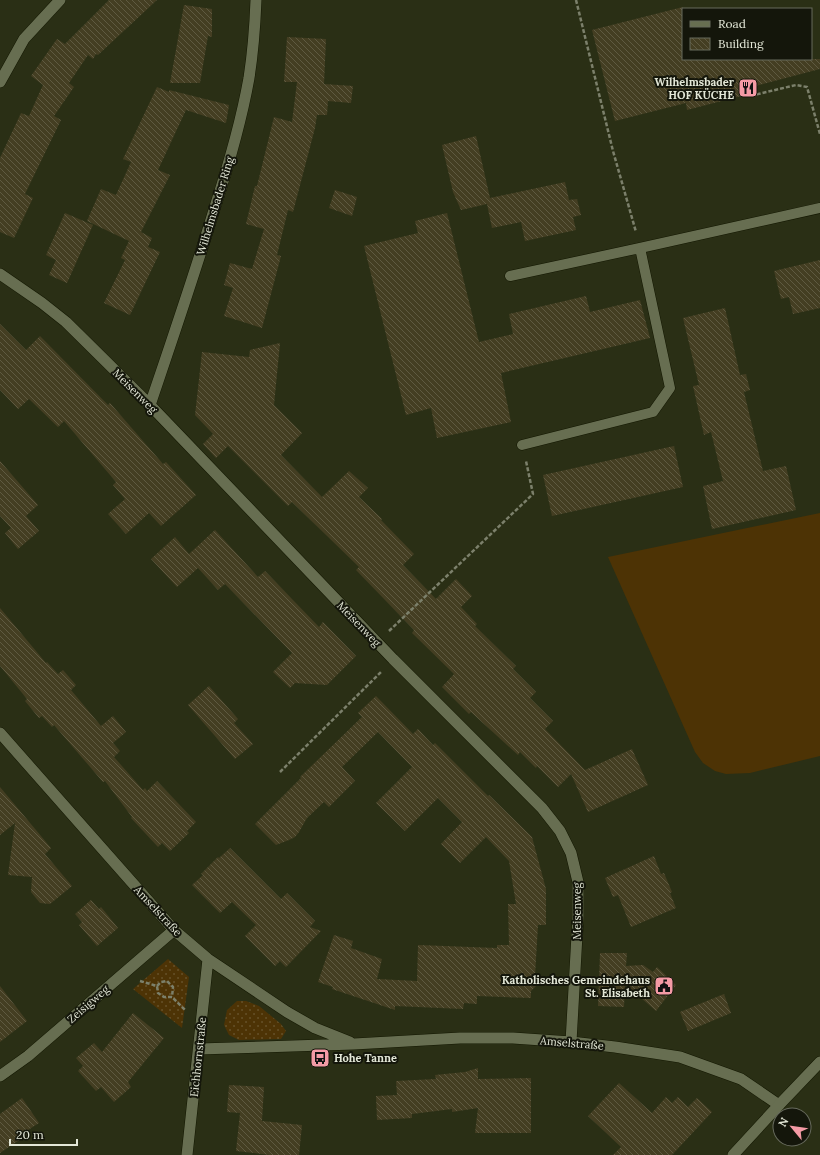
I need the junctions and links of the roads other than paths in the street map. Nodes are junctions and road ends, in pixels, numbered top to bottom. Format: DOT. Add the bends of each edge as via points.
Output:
graph roads {
  1 [pos="60,0"];
  2 [pos="256,0"];
  3 [pos="0,82"];
  4 [pos="820,208"];
  5 [pos="640,248"];
  6 [pos="0,274"];
  7 [pos="510,276"];
  8 [pos="150,406"];
  9 [pos="522,445"];
  10 [pos="0,733"];
  11 [pos="174,930"];
  12 [pos="208,959"];
  13 [pos="571,1042"];
  14 [pos="354,1044"];
  15 [pos="199,1049"];
  16 [pos="820,1062"];
  17 [pos="0,1076"];
  18 [pos="778,1105"];
  19 [pos="188,1155"];
  20 [pos="733,1155"];
  1 -- 3 [label="street" via="24,39"];
  2 -- 8 [label="street, Wilhelmsbader Ring" via="249,78 236,133 200,257"];
  4 -- 5 [label="lane"];
  5 -- 7 [label="lane"];
  5 -- 9 [label="lane" via="670,388 652,412"];
  6 -- 8 [label="street, Meisenweg" via="66,322"];
  8 -- 13 [label="street, Meisenweg" via="377,643 542,808 560,831 571,853 578,882"];
  10 -- 11 [label="street, Amselstraße"];
  11 -- 12 [label="street, Amselstraße"];
  11 -- 17 [label="street, Zeisigweg" via="28,1056"];
  12 -- 14 [label="street, Amselstraße" via="287,1012 315,1028"];
  12 -- 15 [label="street, Eichhornstraße"];
  13 -- 14 [label="street, Amselstraße" via="460,1038"];
  13 -- 18 [label="street, Amselstraße" via="680,1058 741,1079"];
  14 -- 15 [label="street, Amselstraße"];
  15 -- 19 [label="street, Eichhornstraße"];
  16 -- 18 [label="street"];
  18 -- 20 [label="street"];
}
